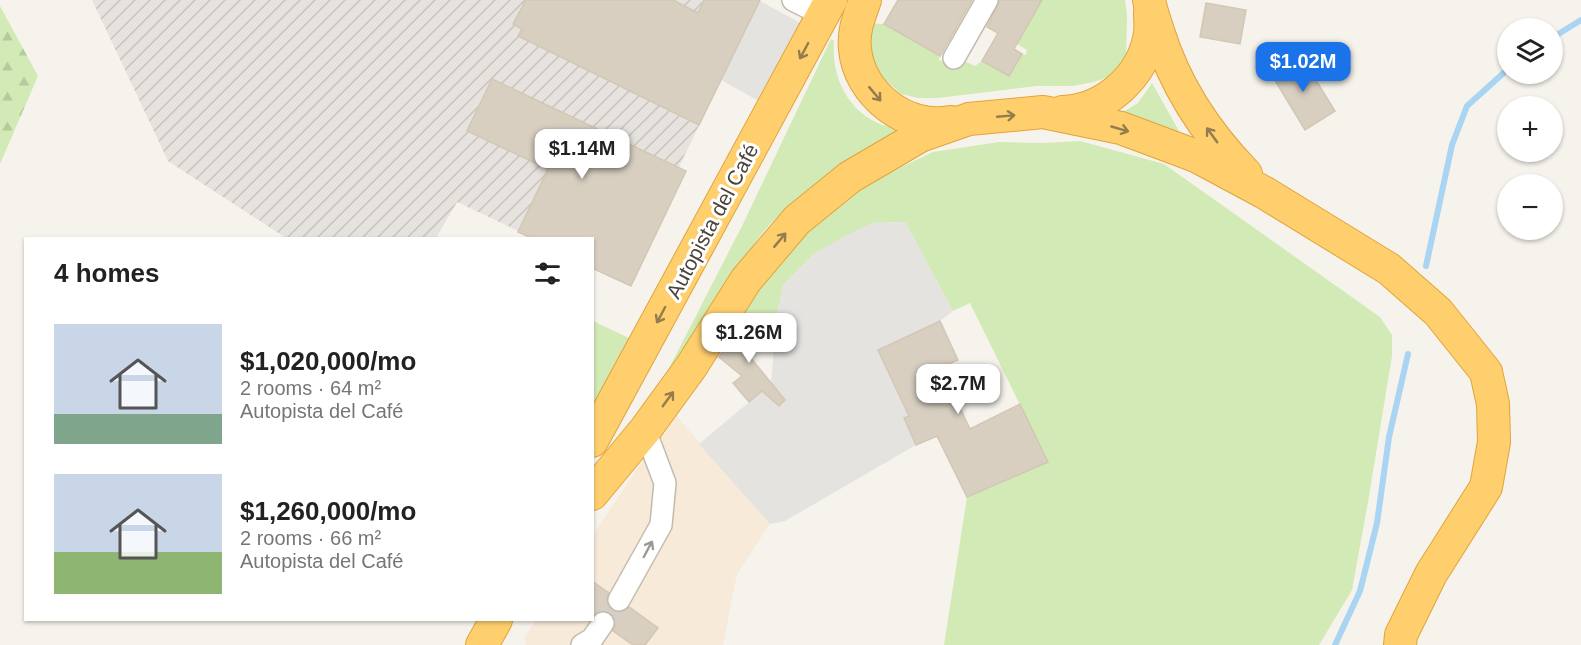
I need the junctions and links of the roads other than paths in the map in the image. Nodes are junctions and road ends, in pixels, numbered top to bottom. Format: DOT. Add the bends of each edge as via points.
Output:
graph roads {
  1 [pos="793,0"];
  2 [pos="865,0"];
  3 [pos="987,0"];
  4 [pos="1149,1"];
  5 [pos="827,8"];
  6 [pos="954,58"];
  7 [pos="1043,112"];
  8 [pos="969,119"];
  9 [pos="1265,193"];
  10 [pos="645,430"];
  11 [pos="594,437"];
  12 [pos="594,493"];
  13 [pos="619,600"];
  14 [pos="495,621"];
  15 [pos="603,623"];
  16 [pos="482,645"];
  17 [pos="582,645"];
  18 [pos="1400,645"];
  1 -- 5 [label="street"];
  2 -- 8 [label="highway, one-way" via="855,27 855,50 860,70 875,94 896,112 921,122 942,124"];
  3 -- 6 [label="street"];
  4 -- 7 [label="highway" via="1150,32 1142,60 1125,85 1101,103 1072,112"];
  9 -- 4 [label="highway, one-way" via="1225,153 1192,107 1166,57"];
  5 -- 11 [label="highway, Autopista del Café, one-way"];
  8 -- 7 [label="highway, one-way"];
  7 -- 9 [label="highway, one-way" via="1131,132 1196,156"];
  10 -- 8 [label="highway, one-way" via="746,280 797,220 850,177 920,136"];
  9 -- 18 [label="highway" via="1389,269 1438,312 1486,372 1493,404 1494,442 1486,487 1431,574 1401,635"];
  10 -- 12 [label="highway"];
  13 -- 10 [label="street, one-way" via="661,525 665,483"];
  14 -- 16 [label="highway"];
  15 -- 17 [label="street" via="592,639"];
}
